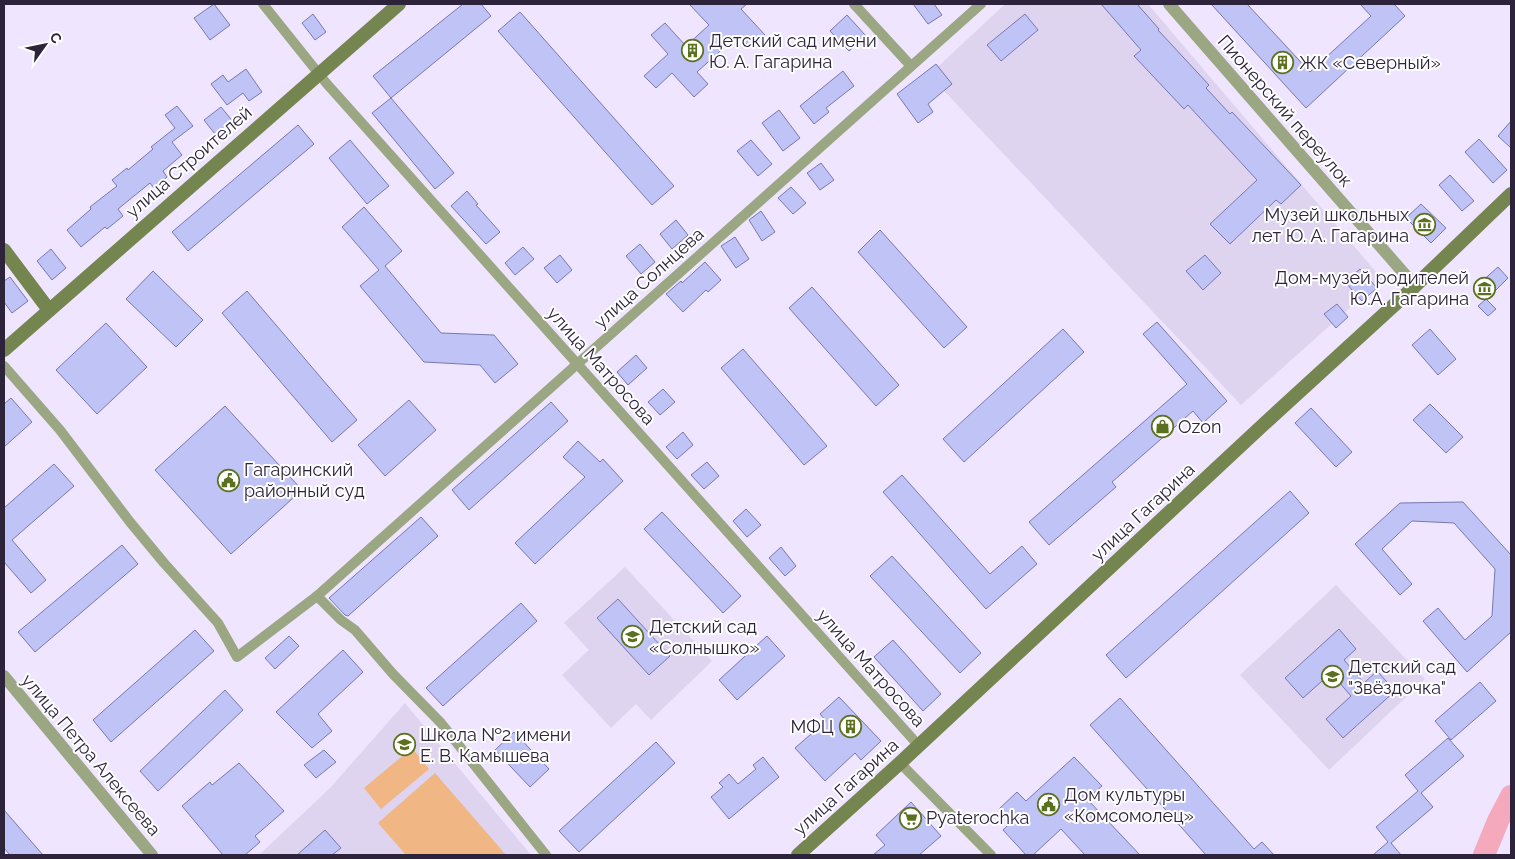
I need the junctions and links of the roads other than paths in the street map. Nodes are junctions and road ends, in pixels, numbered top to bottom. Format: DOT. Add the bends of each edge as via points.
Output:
graph roads {
  1 [pos="263,4"];
  2 [pos="399,4"];
  3 [pos="854,4"];
  4 [pos="981,4"];
  5 [pos="1168,4"];
  6 [pos="911,66"];
  7 [pos="318,74"];
  8 [pos="1511,194"];
  9 [pos="4,250"];
  10 [pos="1416,286"];
  11 [pos="49,310"];
  12 [pos="4,350"];
  13 [pos="577,364"];
  14 [pos="4,366"];
  15 [pos="317,596"];
  16 [pos="4,676"];
  17 [pos="919,746"];
  18 [pos="900,763"];
  19 [pos="152,855"];
  20 [pos="546,855"];
  21 [pos="798,855"];
  22 [pos="991,855"];
  1 -- 7 [label="street, улица Матросова"];
  2 -- 7 [label="main road, улица Строителей"];
  3 -- 6 [label="street"];
  4 -- 6 [label="street, улица Солнцева"];
  5 -- 10 [label="street, Пионерский переулок"];
  6 -- 13 [label="street, улица Солнцева"];
  7 -- 11 [label="main road, улица Строителей"];
  7 -- 13 [label="street, улица Матросова"];
  8 -- 10 [label="main road, улица Гагарина"];
  9 -- 11 [label="main road"];
  10 -- 17 [label="main road, улица Гагарина"];
  11 -- 12 [label="main road, улица Строителей"];
  13 -- 15 [label="street, улица Солнцева"];
  13 -- 17 [label="street, улица Матросова"];
  14 -- 15 [label="street, улица Солнцева" via="60,430 142,536 218,623 238,657"];
  15 -- 20 [label="street" via="354,630 441,722"];
  16 -- 19 [label="street, улица Петра Алексеева"];
  17 -- 18 [label="main road, улица Гагарина"];
  18 -- 21 [label="main road, улица Гагарина"];
  18 -- 22 [label="street"];
}
